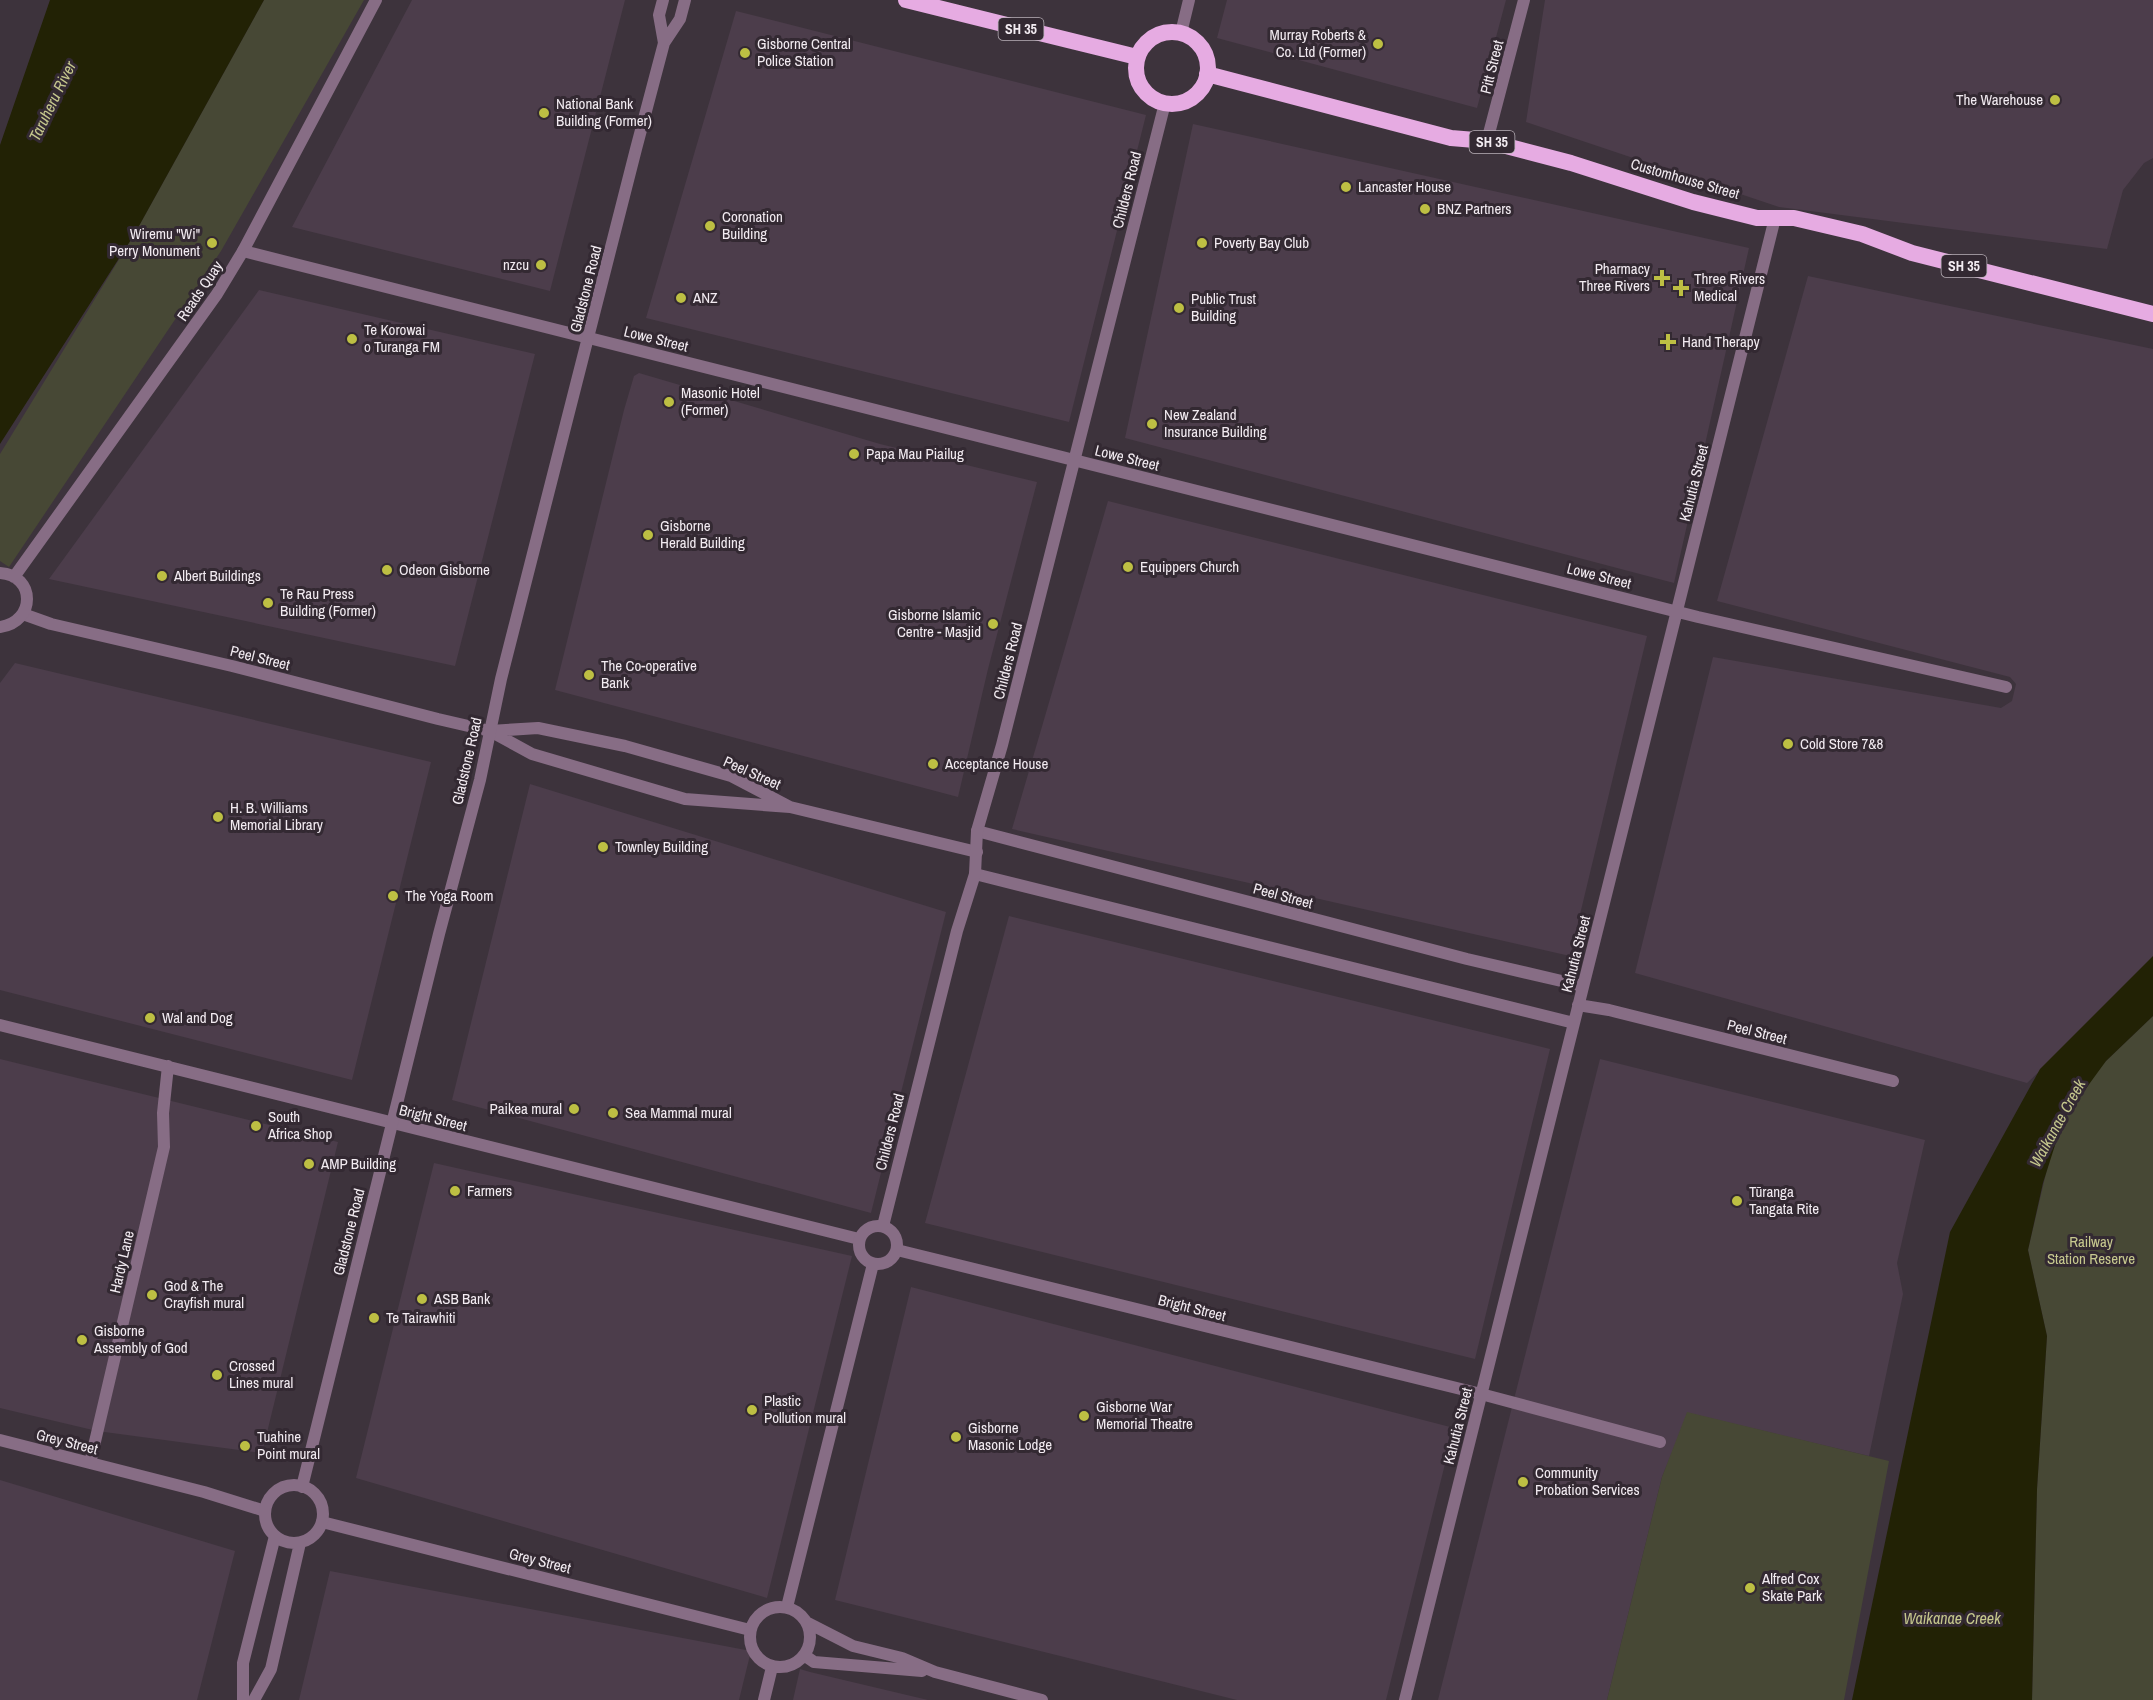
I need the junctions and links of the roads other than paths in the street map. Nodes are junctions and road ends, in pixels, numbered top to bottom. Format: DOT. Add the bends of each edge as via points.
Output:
graph roads {
  1 [pos="376,0"];
  2 [pos="663,0"];
  3 [pos="685,0"];
  4 [pos="906,0"];
  5 [pos="1189,0"];
  6 [pos="1524,0"];
  7 [pos="1181,33"];
  8 [pos="664,43"];
  9 [pos="1137,57"];
  10 [pos="1207,74"];
  11 [pos="1165,103"];
  12 [pos="1487,141"];
  13 [pos="1775,218"];
  14 [pos="243,251"];
  15 [pos="2153,314"];
  16 [pos="589,338"];
  17 [pos="1075,460"];
  18 [pos="0,573"];
  19 [pos="14,577"];
  20 [pos="1677,612"];
  21 [pos="23,614"];
  22 [pos="0,627"];
  23 [pos="2006,687"];
  24 [pos="490,730"];
  25 [pos="790,807"];
  26 [pos="976,831"];
  27 [pos="977,852"];
  28 [pos="975,874"];
  29 [pos="1583,986"];
  30 [pos="1578,1005"];
  31 [pos="1574,1023"];
  32 [pos="0,1024"];
  33 [pos="168,1066"];
  34 [pos="1893,1081"];
  35 [pos="392,1124"];
  36 [pos="883,1226"];
  37 [pos="859,1239"];
  38 [pos="897,1250"];
  39 [pos="873,1263"];
  40 [pos="1481,1394"];
  41 [pos="0,1440"];
  42 [pos="1660,1442"];
  43 [pos="90,1463"];
  44 [pos="302,1487"];
  45 [pos="265,1511"];
  46 [pos="322,1522"];
  47 [pos="275,1536"];
  48 [pos="300,1543"];
  49 [pos="787,1607"];
  50 [pos="808,1623"];
  51 [pos="750,1630"];
  52 [pos="804,1655"];
  53 [pos="772,1667"];
  54 [pos="935,1672"];
  55 [pos="1405,1699"];
  56 [pos="243,1700"];
  57 [pos="254,1700"];
  58 [pos="764,1700"];
  59 [pos="1042,1700"];
  1 -- 14 [label="street, Reads Quay"];
  2 -- 8 [label="street, Gladstone Road" via="659,15"];
  3 -- 8 [label="street, Gladstone Road" via="680,19"];
  4 -- 9 [label="highway, SH 35"];
  5 -- 7 [label="street"];
  6 -- 12 [label="street, Pitt Street"];
  7 -- 9 [label="highway" via="1154,36"];
  7 -- 10 [label="highway" via="1191,37 1205,53"];
  8 -- 16 [label="street, Gladstone Road"];
  9 -- 11 [label="highway" via="1141,86 1155,100"];
  10 -- 11 [label="highway" via="1192,98"];
  10 -- 12 [label="highway, Customhouse Street / SH 35" via="1451,138"];
  11 -- 17 [label="street, Childers Road"];
  12 -- 13 [label="highway, Customhouse Street / SH 35" via="1693,202 1757,218"];
  13 -- 15 [label="highway, Customhouse Street / SH 35" via="1794,218 1851,232 1912,252"];
  13 -- 20 [label="street, Kahutia Street"];
  14 -- 16 [label="street, Lowe Street"];
  14 -- 19 [label="street, Reads Quay" via="217,294"];
  16 -- 17 [label="street, Lowe Street"];
  16 -- 24 [label="street, Gladstone Road"];
  17 -- 20 [label="street, Lowe Street"];
  17 -- 26 [label="street, Childers Road"];
  18 -- 19 [label="street"];
  19 -- 21 [label="street" via="25,590"];
  20 -- 23 [label="street, Lowe Street"];
  20 -- 29 [label="street, Kahutia Street"];
  21 -- 22 [label="street" via="10,626"];
  21 -- 24 [label="street, Peel Street"];
  24 -- 25 [label="street, Peel Street" via="532,754 685,799"];
  24 -- 25 [label="street, Peel Street" via="538,729 625,746 731,776"];
  24 -- 35 [label="street, Gladstone Road"];
  25 -- 27 [label="street, Peel Street"];
  26 -- 27 [label="street, Childers Road"];
  26 -- 29 [label="street, Peel Street"];
  27 -- 28 [label="street, Childers Road"];
  28 -- 31 [label="street"];
  28 -- 36 [label="street, Childers Road" via="957,931"];
  29 -- 30 [label="street, Kahutia Street"];
  30 -- 31 [label="street, Kahutia Street"];
  30 -- 34 [label="street, Peel Street"];
  31 -- 40 [label="street, Kahutia Street"];
  32 -- 33 [label="street, Bright Street"];
  33 -- 35 [label="street, Bright Street"];
  33 -- 43 [label="street, Hardy Lane" via="164,1146"];
  35 -- 37 [label="street, Bright Street"];
  35 -- 44 [label="street, Gladstone Road"];
  36 -- 37 [label="street" via="868,1228"];
  36 -- 38 [label="street" via="895,1235"];
  37 -- 39 [label="street" via="861,1254"];
  38 -- 39 [label="street" via="887,1262"];
  38 -- 40 [label="street, Bright Street"];
  39 -- 49 [label="street"];
  40 -- 42 [label="street, Bright Street"];
  40 -- 55 [label="street, Kahutia Street"];
  41 -- 43 [label="street, Grey Street"];
  43 -- 45 [label="street, Grey Street" via="204,1491"];
  44 -- 45 [label="street" via="293,1485 277,1491"];
  44 -- 46 [label="street" via="317,1497 322,1506"];
  45 -- 47 [label="street"];
  46 -- 48 [label="street" via="316,1533"];
  46 -- 51 [label="street, Grey Street"];
  47 -- 48 [label="street"];
  47 -- 56 [label="street" via="243,1663"];
  48 -- 57 [label="street" via="271,1669"];
  49 -- 50 [label="street" via="796,1610"];
  49 -- 51 [label="street" via="760,1614"];
  50 -- 52 [label="street"];
  50 -- 54 [label="street" via="844,1642"];
  51 -- 53 [label="street" via="753,1652"];
  52 -- 53 [label="street" via="791,1665"];
  52 -- 54 [label="street" via="814,1662"];
  53 -- 58 [label="street"];
  54 -- 59 [label="street"];
}
